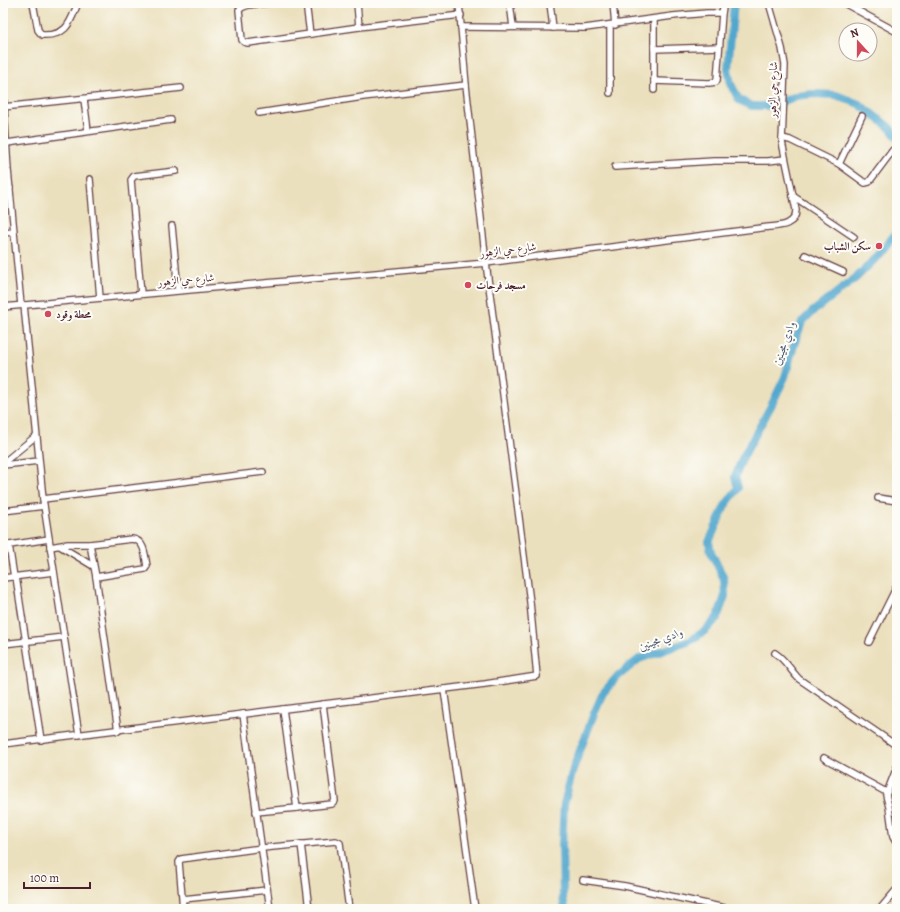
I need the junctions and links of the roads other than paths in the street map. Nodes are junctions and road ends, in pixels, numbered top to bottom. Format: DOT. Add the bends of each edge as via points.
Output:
graph roads {
  1 [pos="33,3"];
  2 [pos="78,3"];
  3 [pos="269,3"];
  4 [pos="306,3"];
  5 [pos="357,3"];
  6 [pos="459,3"];
  7 [pos="510,3"];
  8 [pos="550,3"];
  9 [pos="613,3"];
  10 [pos="724,3"];
  11 [pos="769,3"];
  12 [pos="844,3"];
  13 [pos="722,13"];
  14 [pos="460,16"];
  15 [pos="654,19"];
  16 [pos="613,25"];
  17 [pos="359,27"];
  18 [pos="461,27"];
  19 [pos="513,27"];
  20 [pos="553,28"];
  21 [pos="897,32"];
  22 [pos="310,34"];
  23 [pos="719,47"];
  24 [pos="654,48"];
  25 [pos="654,81"];
  26 [pos="466,85"];
  27 [pos="181,88"];
  28 [pos="654,90"];
  29 [pos="3,91"];
  30 [pos="610,93"];
  31 [pos="84,99"];
  32 [pos="4,107"];
  33 [pos="259,113"];
  34 [pos="862,116"];
  35 [pos="171,120"];
  36 [pos="88,131"];
  37 [pos="782,138"];
  38 [pos="7,143"];
  39 [pos="893,150"];
  40 [pos="785,159"];
  41 [pos="839,164"];
  42 [pos="615,166"];
  43 [pos="176,171"];
  44 [pos="90,180"];
  45 [pos="3,188"];
  46 [pos="10,188"];
  47 [pos="793,196"];
  48 [pos="172,226"];
  49 [pos="14,232"];
  50 [pos="3,233"];
  51 [pos="854,237"];
  52 [pos="805,255"];
  53 [pos="486,263"];
  54 [pos="843,272"];
  55 [pos="178,290"];
  56 [pos="141,294"];
  57 [pos="100,298"];
  58 [pos="22,305"];
  59 [pos="3,307"];
  60 [pos="36,436"];
  61 [pos="39,461"];
  62 [pos="3,464"];
  63 [pos="263,472"];
  64 [pos="43,498"];
  65 [pos="878,498"];
  66 [pos="897,501"];
  67 [pos="44,506"];
  68 [pos="3,511"];
  69 [pos="49,539"];
  70 [pos="90,544"];
  71 [pos="6,545"];
  72 [pos="60,546"];
  73 [pos="50,547"];
  74 [pos="93,566"];
  75 [pos="54,572"];
  76 [pos="15,577"];
  77 [pos="3,578"];
  78 [pos="96,578"];
  79 [pos="897,586"];
  80 [pos="64,637"];
  81 [pos="25,642"];
  82 [pos="869,642"];
  83 [pos="3,644"];
  84 [pos="775,653"];
  85 [pos="444,689"];
  86 [pos="323,704"];
  87 [pos="283,709"];
  88 [pos="243,714"];
  89 [pos="118,730"];
  90 [pos="79,735"];
  91 [pos="41,740"];
  92 [pos="3,744"];
  93 [pos="897,746"];
  94 [pos="824,758"];
  95 [pos="897,767"];
  96 [pos="886,792"];
  97 [pos="297,808"];
  98 [pos="256,812"];
  99 [pos="301,844"];
  100 [pos="897,844"];
  101 [pos="262,848"];
  102 [pos="583,880"];
  103 [pos="267,890"];
  104 [pos="897,890"];
  105 [pos="183,899"];
  106 [pos="183,909"];
  107 [pos="270,909"];
  108 [pos="309,909"];
  109 [pos="349,909"];
  110 [pos="475,909"];
  111 [pos="728,909"];
  112 [pos="880,909"];
  1 -- 2 [label="street" via="38,30 42,36 59,33 68,27"];
  3 -- 22 [label="street" via="245,6 239,10 244,42"];
  4 -- 22 [label="street"];
  5 -- 17 [label="street"];
  6 -- 14 [label="street"];
  7 -- 19 [label="street"];
  8 -- 20 [label="street"];
  9 -- 16 [label="street"];
  10 -- 13 [label="street"];
  11 -- 37 [label="street, شارع حي الزهور" via="785,65"];
  12 -- 21 [label="street"];
  13 -- 15 [label="street"];
  13 -- 23 [label="street"];
  14 -- 17 [label="street"];
  14 -- 18 [label="street"];
  15 -- 16 [label="street"];
  15 -- 24 [label="street"];
  16 -- 20 [label="street"];
  16 -- 30 [label="street"];
  17 -- 22 [label="street"];
  18 -- 19 [label="street"];
  18 -- 26 [label="street"];
  19 -- 20 [label="street"];
  23 -- 24 [label="street"];
  23 -- 25 [label="street" via="716,82"];
  24 -- 25 [label="street"];
  25 -- 28 [label="street"];
  26 -- 33 [label="street"];
  26 -- 53 [label="street"];
  27 -- 31 [label="street"];
  29 -- 32 [label="street"];
  31 -- 32 [label="street"];
  31 -- 36 [label="street"];
  32 -- 38 [label="street"];
  34 -- 41 [label="street"];
  35 -- 36 [label="street"];
  36 -- 38 [label="street"];
  37 -- 40 [label="street, شارع حي الزهور"];
  37 -- 41 [label="street"];
  38 -- 46 [label="street"];
  39 -- 41 [label="street" via="867,183"];
  40 -- 42 [label="street"];
  40 -- 47 [label="street, شارع حي الزهور"];
  43 -- 56 [label="street" via="134,176 130,180"];
  44 -- 57 [label="street"];
  45 -- 46 [label="street"];
  46 -- 49 [label="street"];
  47 -- 51 [label="street"];
  47 -- 53 [label="street, شارع حي الزهور" via="796,217 789,224 781,226"];
  48 -- 55 [label="street"];
  49 -- 50 [label="street"];
  49 -- 58 [label="street"];
  52 -- 54 [label="street"];
  53 -- 55 [label="street, شارع حي الزهور"];
  53 -- 85 [label="street" via="530,602 537,676"];
  55 -- 56 [label="street, شارع حي الزهور"];
  56 -- 57 [label="street, شارع حي الزهور"];
  57 -- 58 [label="street, شارع حي الزهور"];
  58 -- 59 [label="street, شارع حي الزهور"];
  58 -- 60 [label="street"];
  60 -- 61 [label="street"];
  60 -- 62 [label="street"];
  61 -- 62 [label="street"];
  61 -- 64 [label="street"];
  63 -- 64 [label="street"];
  64 -- 67 [label="street"];
  65 -- 66 [label="street"];
  67 -- 68 [label="street"];
  67 -- 69 [label="street"];
  69 -- 71 [label="street"];
  69 -- 73 [label="street"];
  70 -- 72 [label="street"];
  70 -- 74 [label="street"];
  70 -- 78 [label="street" via="137,539 142,543 147,566 144,569"];
  71 -- 76 [label="street"];
  72 -- 73 [label="street"];
  72 -- 74 [label="street"];
  73 -- 75 [label="street"];
  74 -- 78 [label="street"];
  75 -- 76 [label="street"];
  75 -- 80 [label="street"];
  76 -- 77 [label="street"];
  76 -- 81 [label="street"];
  78 -- 89 [label="street"];
  79 -- 82 [label="street"];
  80 -- 81 [label="street"];
  80 -- 90 [label="street"];
  81 -- 83 [label="street"];
  81 -- 91 [label="street"];
  84 -- 93 [label="street" via="784,659 799,679"];
  85 -- 86 [label="street"];
  85 -- 110 [label="street"];
  86 -- 87 [label="street"];
  86 -- 97 [label="street" via="335,801 332,804"];
  87 -- 88 [label="street"];
  87 -- 97 [label="street"];
  88 -- 89 [label="street"];
  88 -- 98 [label="street"];
  89 -- 90 [label="street"];
  90 -- 91 [label="street"];
  91 -- 92 [label="street"];
  94 -- 96 [label="street"];
  95 -- 96 [label="street"];
  96 -- 100 [label="street" via="893,837"];
  97 -- 98 [label="street"];
  98 -- 101 [label="street"];
  99 -- 101 [label="street"];
  99 -- 108 [label="street"];
  99 -- 109 [label="street" via="339,842"];
  101 -- 103 [label="street"];
  101 -- 105 [label="street" via="180,859"];
  102 -- 111 [label="street" via="625,886"];
  103 -- 105 [label="street"];
  103 -- 107 [label="street"];
  104 -- 112 [label="street"];
  105 -- 106 [label="street"];
}
